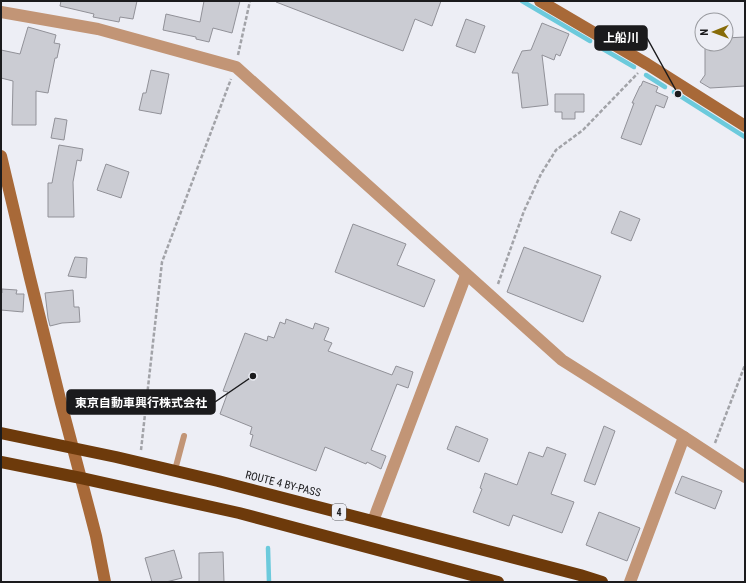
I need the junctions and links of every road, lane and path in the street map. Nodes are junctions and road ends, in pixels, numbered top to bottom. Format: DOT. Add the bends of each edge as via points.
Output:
graph roads {
  1 [pos="250,1"];
  2 [pos="540,1"];
  3 [pos="1,12"];
  4 [pos="236,67"];
  5 [pos="634,77"];
  6 [pos="745,126"];
  7 [pos="1,156"];
  8 [pos="466,275"];
  9 [pos="493,298"];
  10 [pos="745,365"];
  11 [pos="1,433"];
  12 [pos="184,436"];
  13 [pos="684,437"];
  14 [pos="74,448"];
  15 [pos="710,455"];
  16 [pos="1,462"];
  17 [pos="139,462"];
  18 [pos="175,470"];
  19 [pos="745,477"];
  20 [pos="81,478"];
  21 [pos="373,521"];
  22 [pos="105,582"];
  23 [pos="498,582"];
  24 [pos="602,582"];
  25 [pos="630,582"];
  1 -- 4 [label="path"];
  2 -- 6 [label="street"];
  3 -- 4 [label="street" via="98,29"];
  4 -- 8 [label="street"];
  4 -- 17 [label="path" via="162,262"];
  5 -- 9 [label="path" via="583,130 556,150 541,174 524,211"];
  7 -- 14 [label="street"];
  8 -- 9 [label="street"];
  8 -- 21 [label="street"];
  9 -- 13 [label="street" via="562,360"];
  10 -- 15 [label="path"];
  11 -- 14 [label="highway, ROUTE 4 BY-PASS / 4"];
  12 -- 18 [label="lane"];
  13 -- 15 [label="street"];
  13 -- 25 [label="street"];
  14 -- 17 [label="highway, ROUTE 4 BY-PASS / 4"];
  14 -- 20 [label="street"];
  15 -- 19 [label="street"];
  16 -- 20 [label="highway"];
  17 -- 18 [label="highway, ROUTE 4 BY-PASS / 4"];
  18 -- 21 [label="highway, ROUTE 4 BY-PASS / 4"];
  20 -- 22 [label="street"];
  20 -- 23 [label="highway" via="239,513"];
  21 -- 24 [label="highway, ROUTE 4 BY-PASS / 4"];
}
